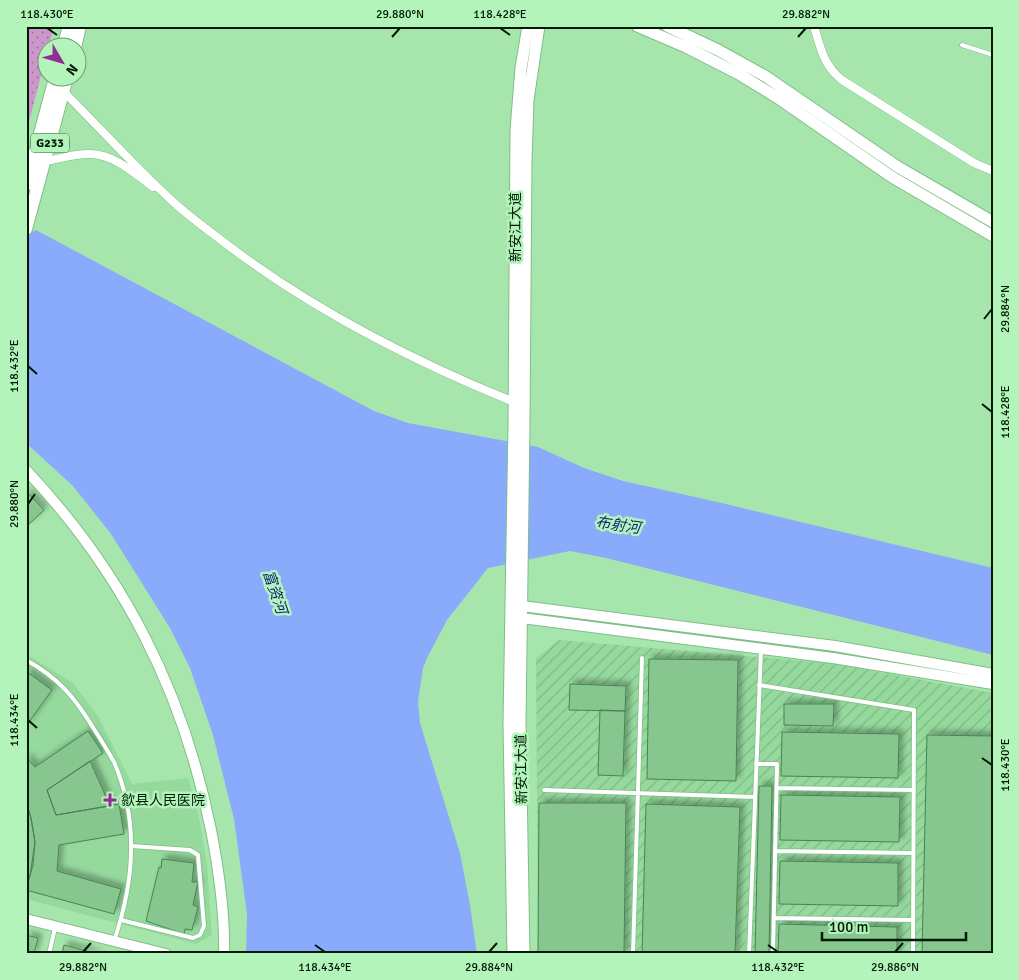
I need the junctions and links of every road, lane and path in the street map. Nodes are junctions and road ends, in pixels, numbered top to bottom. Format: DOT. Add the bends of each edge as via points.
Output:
graph roads {
  1 [pos="528,26"];
  2 [pos="539,26"];
  3 [pos="637,26"];
  4 [pos="667,26"];
  5 [pos="814,26"];
  6 [pos="962,45"];
  7 [pos="993,55"];
  8 [pos="52,88"];
  9 [pos="65,88"];
  10 [pos="64,92"];
  11 [pos="45,161"];
  12 [pos="993,170"];
  13 [pos="26,185"];
  14 [pos="171,200"];
  15 [pos="993,222"];
  16 [pos="26,229"];
  17 [pos="993,236"];
  18 [pos="514,402"];
  19 [pos="519,428"];
  20 [pos="26,470"];
  21 [pos="516,605"];
  22 [pos="516,618"];
  23 [pos="761,648"];
  24 [pos="642,658"];
  25 [pos="26,660"];
  26 [pos="993,674"];
  27 [pos="993,684"];
  28 [pos="760,685"];
  29 [pos="756,764"];
  30 [pos="777,788"];
  31 [pos="544,790"];
  32 [pos="914,790"];
  33 [pos="638,793"];
  34 [pos="755,797"];
  35 [pos="131,846"];
  36 [pos="775,851"];
  37 [pos="913,853"];
  38 [pos="26,918"];
  39 [pos="774,918"];
  40 [pos="121,920"];
  41 [pos="913,920"];
  42 [pos="56,926"];
  43 [pos="114,941"];
  44 [pos="48,954"];
  45 [pos="166,954"];
  46 [pos="224,954"];
  47 [pos="513,954"];
  48 [pos="524,954"];
  49 [pos="633,954"];
  50 [pos="749,954"];
  51 [pos="773,954"];
  52 [pos="913,954"];
  1 -- 18 [label="main road, 新安江大道" via="516,130"];
  2 -- 19 [label="main road, 新安江大道" via="526,131"];
  3 -- 17 [label="main road" via="738,74 892,177"];
  4 -- 15 [label="main road" via="765,76 898,167"];
  5 -- 12 [label="street" via="825,62 842,80 974,163"];
  6 -- 7 [label="lane"];
  8 -- 13 [label="highway, G233"];
  9 -- 10 [label="highway, G233"];
  10 -- 11 [label="highway, G233"];
  10 -- 14 [label="street"];
  11 -- 14 [label="street" via="86,154 106,156"];
  11 -- 16 [label="highway, G233"];
  14 -- 18 [label="street" via="251,263 334,316 426,364"];
  18 -- 19 [label="main road, 新安江大道"];
  19 -- 21 [label="main road, 新安江大道"];
  20 -- 46 [label="street" via="50,496 116,587 154,653 174,698 207,809 219,876"];
  21 -- 22 [label="main road, 新安江大道"];
  21 -- 26 [label="street" via="835,646"];
  22 -- 23 [label="street"];
  22 -- 47 [label="main road, 新安江大道" via="509,724"];
  22 -- 48 [label="main road, 新安江大道"];
  23 -- 27 [label="street"];
  23 -- 28 [label="lane"];
  24 -- 33 [label="lane"];
  25 -- 35 [label="lane" via="55,679 75,699 113,761 126,802"];
  28 -- 29 [label="lane"];
  28 -- 32 [label="lane" via="914,710"];
  29 -- 30 [label="lane" via="777,764"];
  29 -- 34 [label="lane"];
  30 -- 32 [label="lane"];
  30 -- 36 [label="lane"];
  31 -- 33 [label="lane"];
  32 -- 37 [label="lane"];
  33 -- 34 [label="lane"];
  33 -- 49 [label="lane"];
  34 -- 50 [label="lane"];
  35 -- 40 [label="lane" via="128,889"];
  35 -- 40 [label="lane" via="196,852 204,926 200,935 193,938"];
  36 -- 37 [label="lane"];
  36 -- 39 [label="lane"];
  37 -- 41 [label="lane"];
  38 -- 42 [label="street"];
  39 -- 41 [label="lane"];
  39 -- 51 [label="lane"];
  40 -- 43 [label="lane"];
  41 -- 52 [label="lane"];
  42 -- 43 [label="street"];
  42 -- 44 [label="lane"];
  43 -- 45 [label="street"];
}
